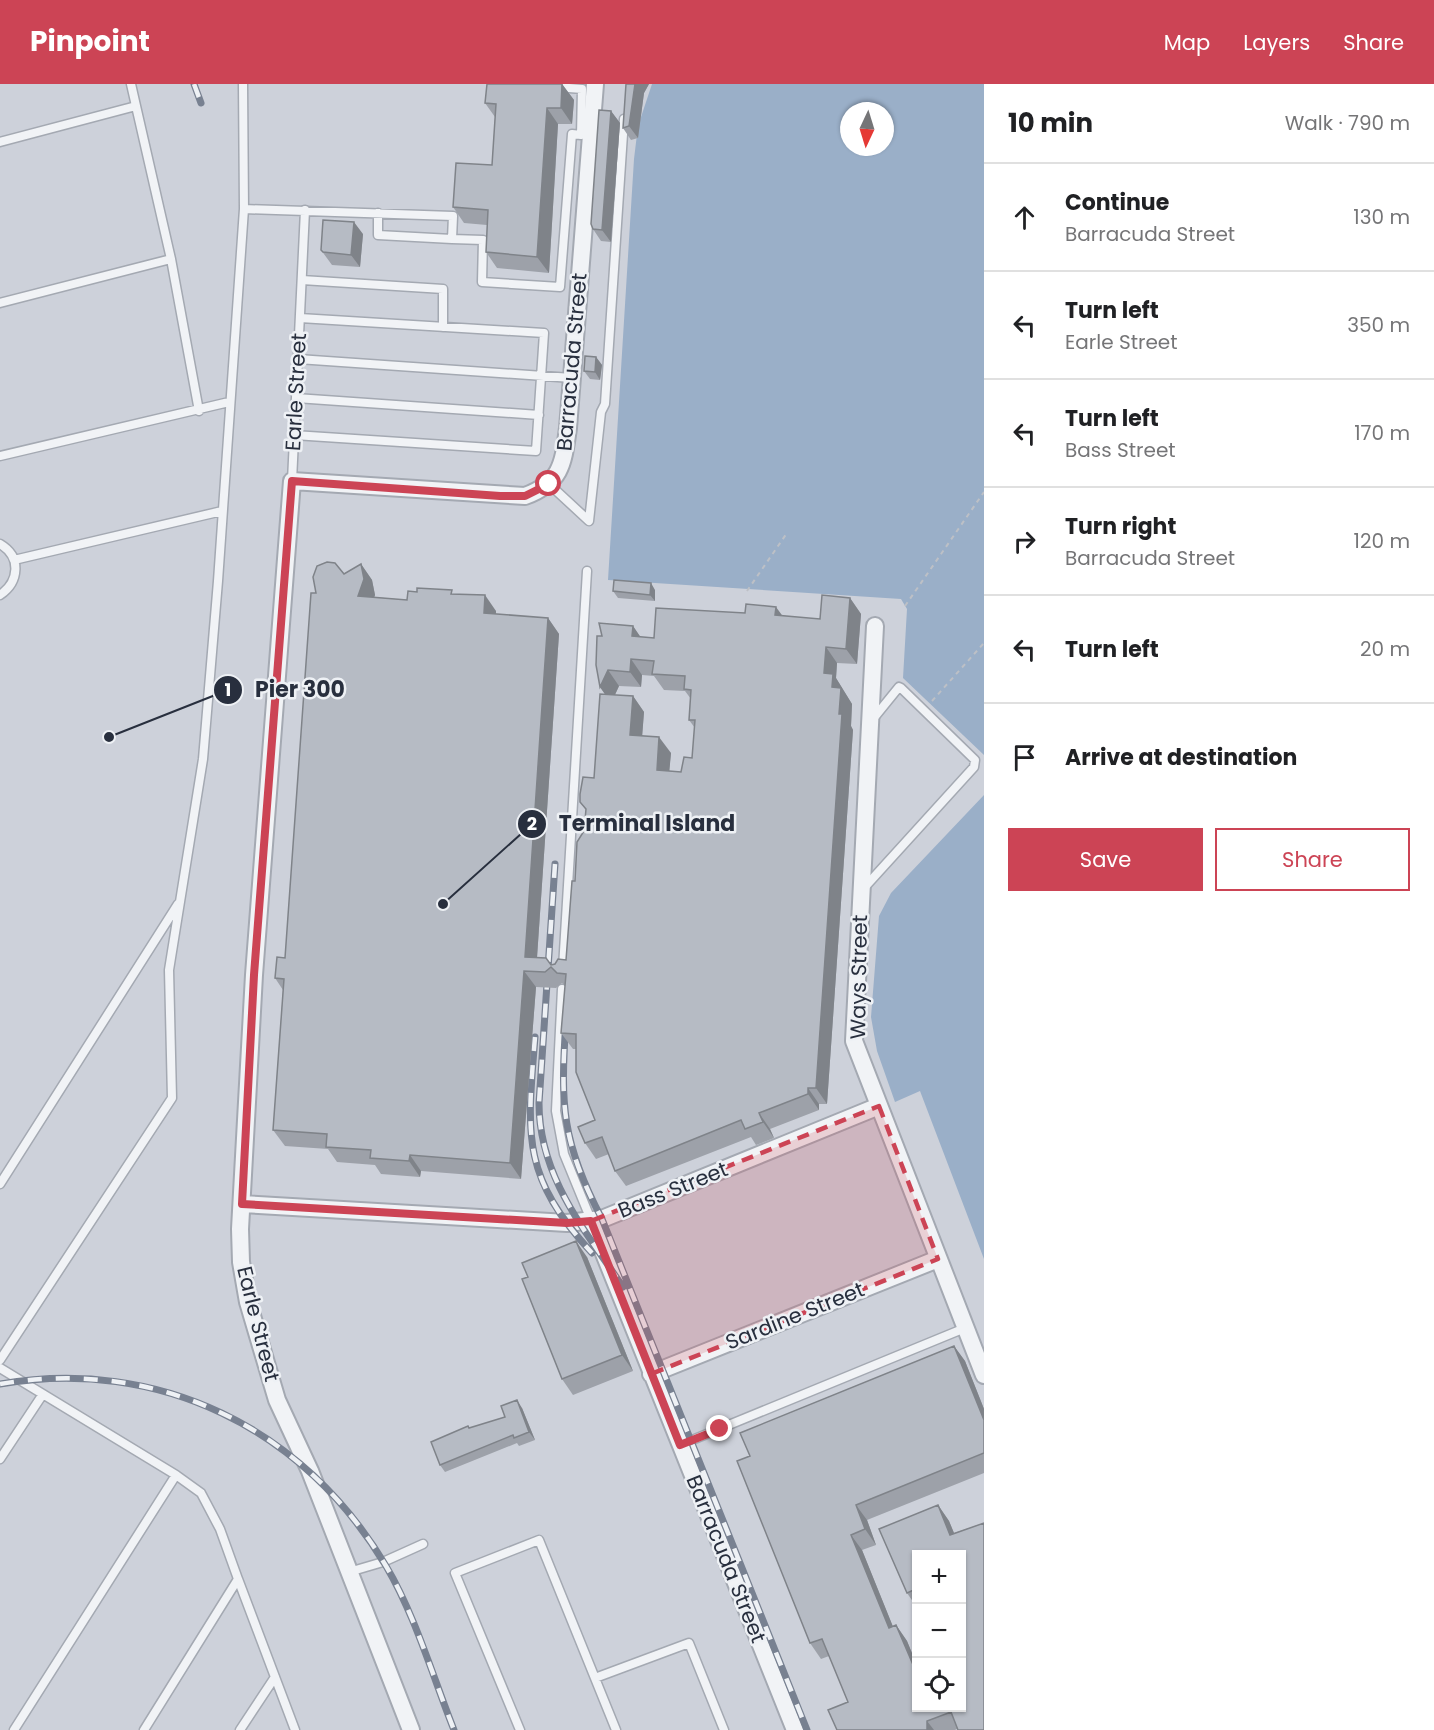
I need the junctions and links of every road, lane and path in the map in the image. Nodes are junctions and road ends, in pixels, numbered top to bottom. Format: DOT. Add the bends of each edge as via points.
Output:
graph roads {
  1 [pos="131,84"];
  2 [pos="243,84"];
  3 [pos="595,84"];
  4 [pos="550,87"];
  5 [pos="136,106"];
  6 [pos="625,106"];
  7 [pos="0,142"];
  8 [pos="244,209"];
  9 [pos="305,210"];
  10 [pos="378,213"];
  11 [pos="452,239"];
  12 [pos="171,259"];
  13 [pos="302,280"];
  14 [pos="0,303"];
  15 [pos="300,318"];
  16 [pos="442,327"];
  17 [pos="298,359"];
  18 [pos="541,376"];
  19 [pos="572,378"];
  20 [pos="296,398"];
  21 [pos="229,402"];
  22 [pos="199,411"];
  23 [pos="539,415"];
  24 [pos="294,435"];
  25 [pos="0,456"];
  26 [pos="292,481"];
  27 [pos="549,484"];
  28 [pos="984,492"];
  29 [pos="222,511"];
  30 [pos="787,533"];
  31 [pos="0,544"];
  32 [pos="15,560"];
  33 [pos="587,571"];
  34 [pos="747,591"];
  35 [pos="0,595"];
  36 [pos="905,606"];
  37 [pos="875,626"];
  38 [pos="984,643"];
  39 [pos="930,704"];
  40 [pos="870,723"];
  41 [pos="861,891"];
  42 [pos="180,901"];
  43 [pos="563,975"];
  44 [pos="562,989"];
  45 [pos="879,1106"];
  46 [pos="0,1184"];
  47 [pos="242,1204"];
  48 [pos="591,1221"];
  49 [pos="938,1259"];
  50 [pos="965,1328"];
  51 [pos="0,1360"];
  52 [pos="0,1368"];
  53 [pos="651,1374"];
  54 [pos="984,1376"];
  55 [pos="43,1394"];
  56 [pos="680,1445"];
  57 [pos="0,1459"];
  58 [pos="176,1475"];
  59 [pos="423,1544"];
  60 [pos="350,1572"];
  61 [pos="238,1579"];
  62 [pos="275,1677"];
  63 [pos="595,1678"];
  64 [pos="14,1730"];
  65 [pos="144,1730"];
  66 [pos="240,1730"];
  67 [pos="295,1730"];
  68 [pos="411,1730"];
  69 [pos="520,1730"];
  70 [pos="616,1730"];
  71 [pos="724,1730"];
  72 [pos="795,1730"];
  1 -- 5 [label="lane"];
  2 -- 8 [label="lane"];
  3 -- 19 [label="street, Barracuda Street"];
  4 -- 11 [label="lane" via="582,89 581,135 572,134 560,287 482,282 483,240"];
  5 -- 7 [label="lane"];
  5 -- 12 [label="lane"];
  6 -- 27 [label="lane" via="605,404 589,521"];
  8 -- 9 [label="lane"];
  8 -- 21 [label="lane"];
  9 -- 10 [label="lane"];
  9 -- 13 [label="lane, Earle Street"];
  10 -- 11 [label="lane" via="378,235"];
  10 -- 11 [label="lane" via="453,216"];
  12 -- 14 [label="lane"];
  12 -- 22 [label="lane"];
  13 -- 15 [label="lane, Earle Street"];
  13 -- 16 [label="lane" via="444,289"];
  15 -- 16 [label="lane"];
  15 -- 17 [label="lane, Earle Street"];
  16 -- 18 [label="lane" via="544,333"];
  17 -- 18 [label="lane"];
  17 -- 20 [label="lane, Earle Street"];
  18 -- 19 [label="lane"];
  18 -- 23 [label="lane"];
  19 -- 27 [label="street, Barracuda Street" via="564,461"];
  20 -- 23 [label="lane"];
  20 -- 24 [label="lane, Earle Street"];
  21 -- 22 [label="lane"];
  21 -- 29 [label="lane"];
  22 -- 25 [label="lane"];
  23 -- 24 [label="lane" via="537,451"];
  24 -- 26 [label="lane, Earle Street"];
  26 -- 27 [label="street" via="508,496 525,496"];
  26 -- 47 [label="street, Earle Street" via="254,975"];
  28 -- 36 [label="path"];
  29 -- 32 [label="lane"];
  29 -- 42 [label="lane" via="203,759"];
  30 -- 34 [label="path"];
  31 -- 32 [label="lane"];
  32 -- 35 [label="lane" via="12,585"];
  33 -- 43 [label="lane"];
  37 -- 40 [label="street, Ways Street"];
  38 -- 39 [label="path"];
  40 -- 41 [label="street, Ways Street"];
  40 -- 41 [label="lane" via="899,687 975,760 974,767"];
  41 -- 45 [label="street, Ways Street" via="854,1041"];
  42 -- 46 [label="lane"];
  42 -- 51 [label="lane" via="169,970 172,1098"];
  44 -- 48 [label="lane" via="556,1111 564,1154"];
  45 -- 48 [label="street, Bass Street"];
  45 -- 49 [label="street, Ways Street"];
  47 -- 48 [label="street, Bass Street" via="567,1223"];
  47 -- 60 [label="street, Earle Street" via="241,1262 248,1302 277,1400"];
  48 -- 53 [label="street, Barracuda Street"];
  49 -- 50 [label="street, Ways Street"];
  49 -- 53 [label="street, Sardine Street"];
  50 -- 54 [label="street, Ways Street"];
  50 -- 56 [label="lane"];
  52 -- 55 [label="lane"];
  53 -- 56 [label="street, Barracuda Street"];
  55 -- 57 [label="lane"];
  55 -- 58 [label="lane"];
  56 -- 72 [label="street, Barracuda Street"];
  58 -- 61 [label="lane" via="201,1493 220,1529"];
  58 -- 64 [label="lane"];
  59 -- 60 [label="lane"];
  60 -- 68 [label="street, Earle Street"];
  61 -- 62 [label="lane"];
  61 -- 65 [label="lane"];
  62 -- 66 [label="lane"];
  62 -- 67 [label="lane"];
  63 -- 69 [label="lane" via="539,1540 455,1573"];
  63 -- 70 [label="lane"];
  63 -- 71 [label="lane" via="689,1643"];
}
